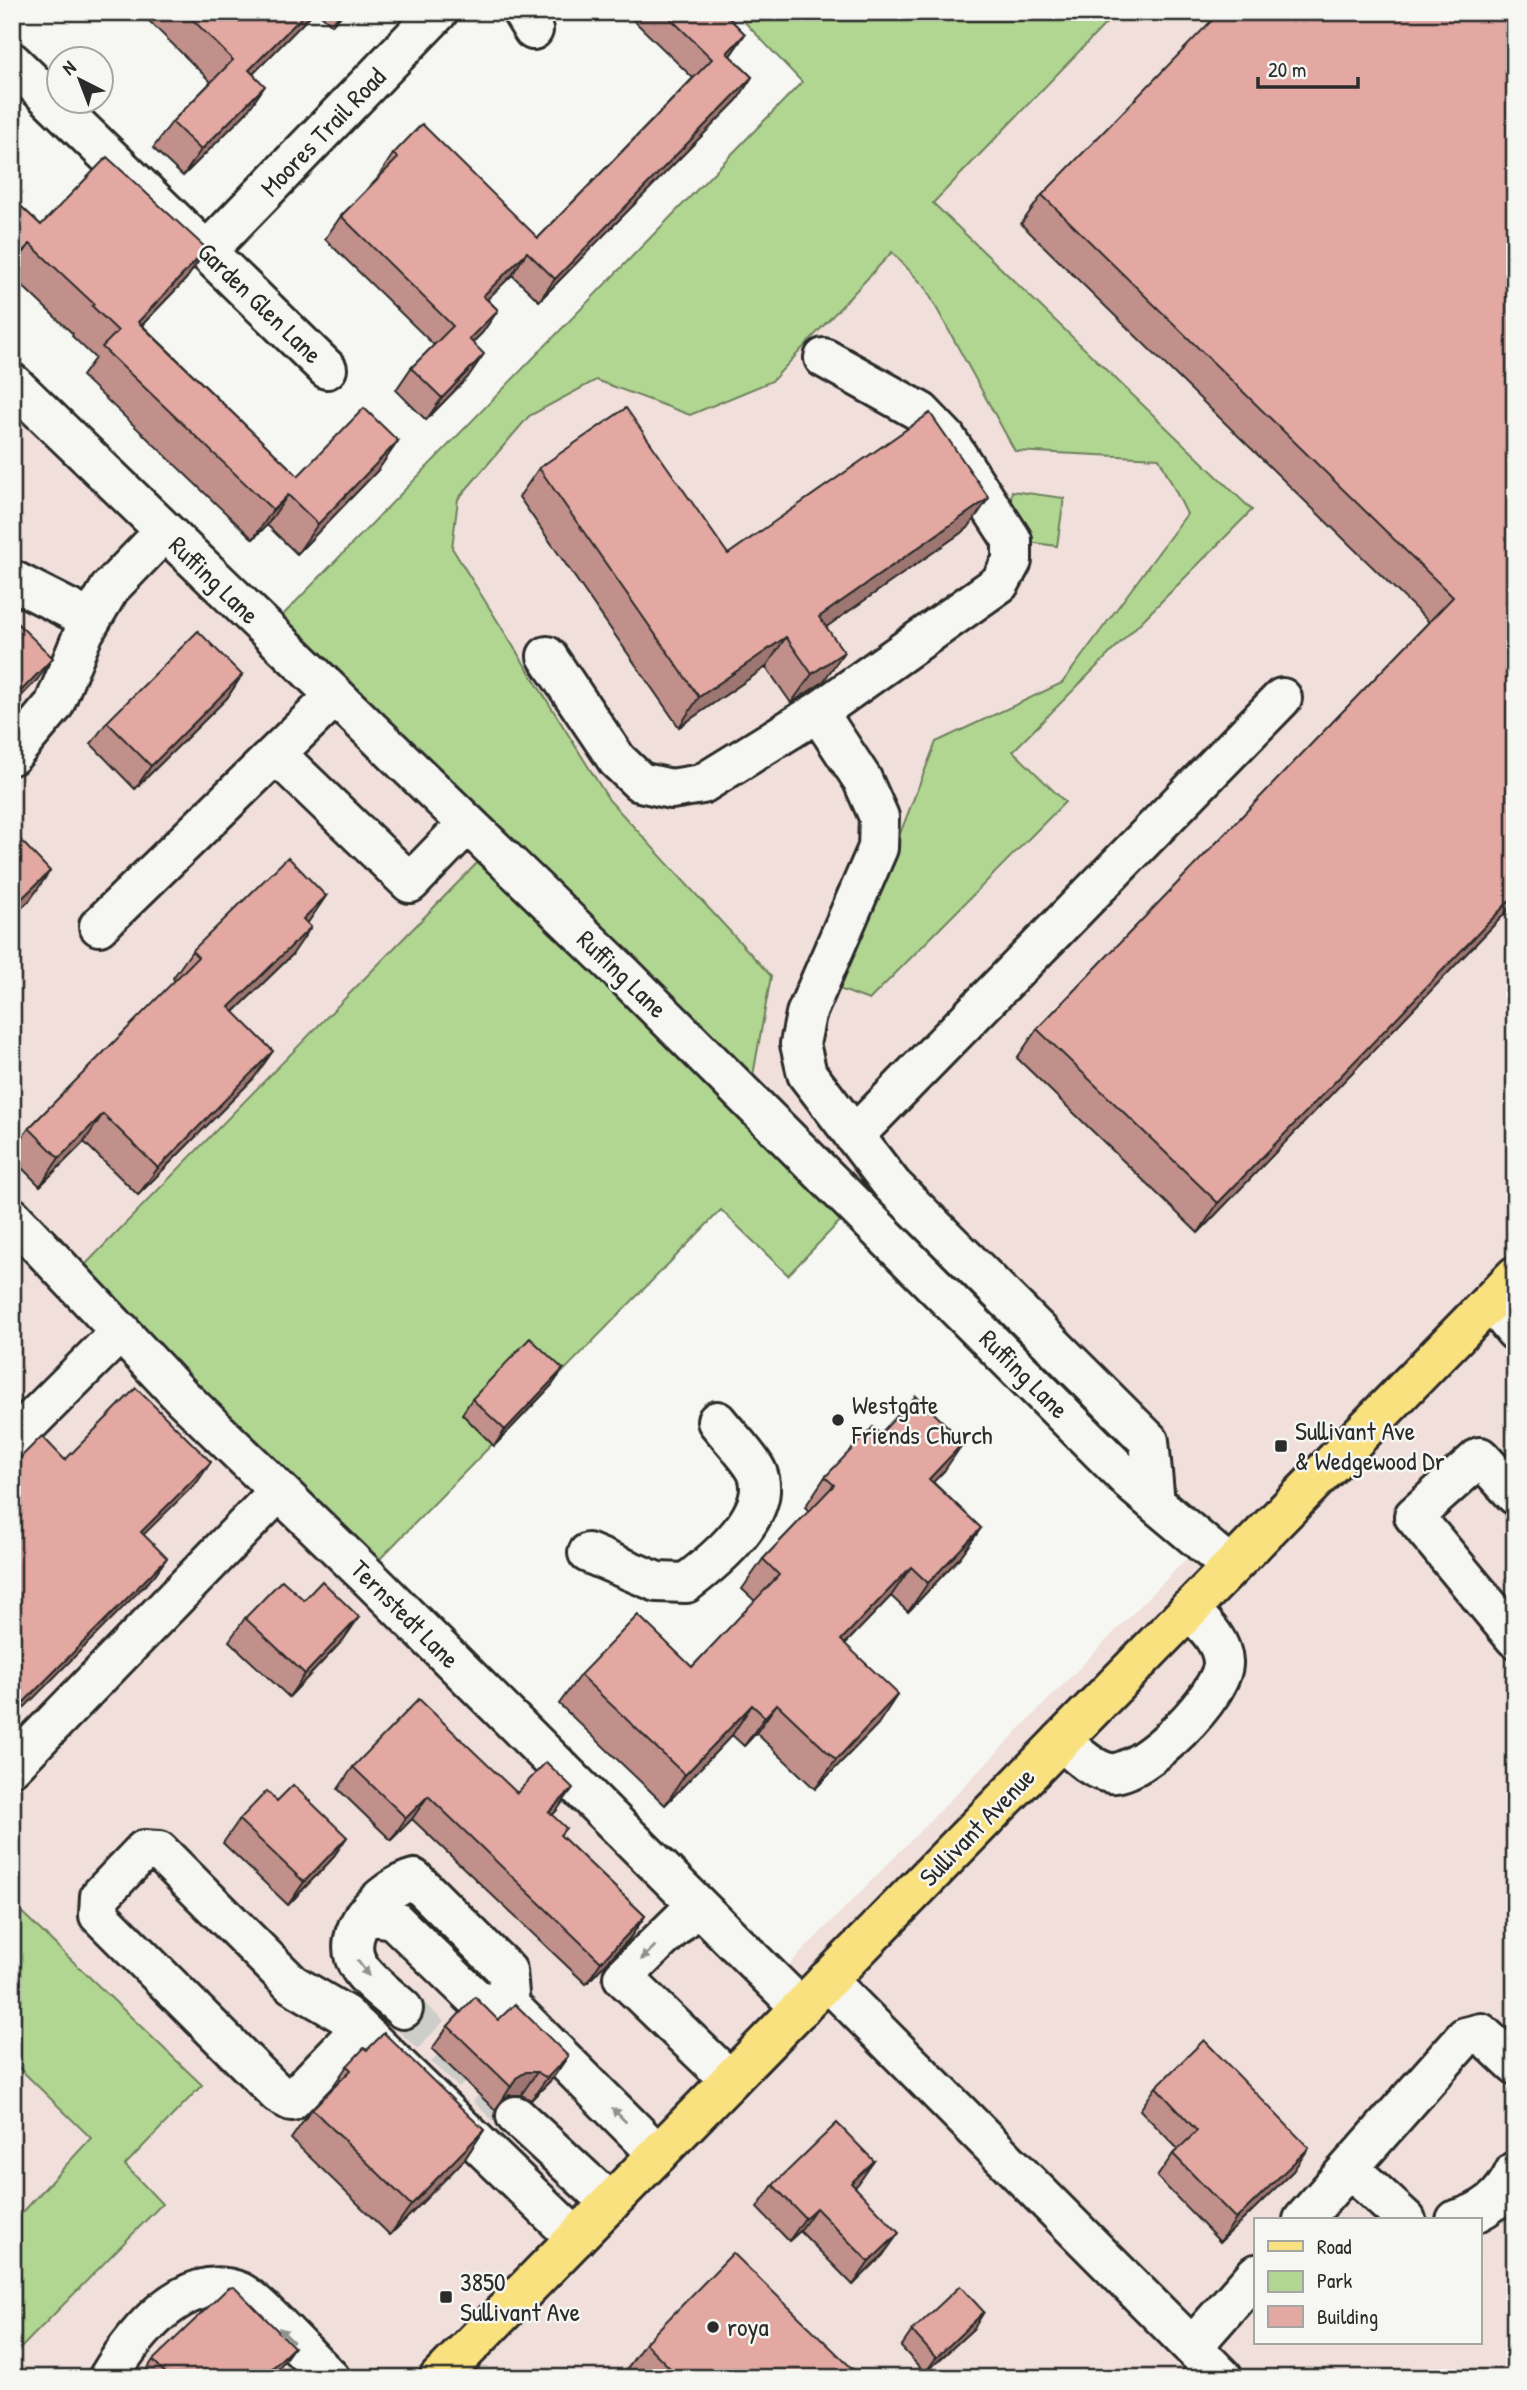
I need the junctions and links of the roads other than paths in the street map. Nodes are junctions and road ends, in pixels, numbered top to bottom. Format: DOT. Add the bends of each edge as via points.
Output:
graph roads {
  1 [pos="438,12"];
  2 [pos="12,62"];
  3 [pos="207,251"];
  4 [pos="824,358"];
  5 [pos="327,369"];
  6 [pos="12,383"];
  7 [pos="165,531"];
  8 [pos="12,580"];
  9 [pos="91,620"];
  10 [pos="547,656"];
  11 [pos="334,697"];
  12 [pos="1282,698"];
  13 [pos="818,712"];
  14 [pos="276,754"];
  15 [pos="12,755"];
  16 [pos="467,824"];
  17 [pos="99,926"];
  18 [pos="855,1136"];
  19 [pos="12,1217"];
  20 [pos="1503,1289"];
  21 [pos="121,1331"];
  22 [pos="1515,1331"];
  23 [pos="717,1421"];
  24 [pos="12,1440"];
  25 [pos="279,1491"];
  26 [pos="1515,1495"];
  27 [pos="1155,1503"];
  28 [pos="589,1553"];
  29 [pos="1230,1566"];
  30 [pos="1189,1609"];
  31 [pos="1515,1638"];
  32 [pos="1061,1741"];
  33 [pos="12,1766"];
  34 [pos="696,1905"];
  35 [pos="827,1980"];
  36 [pos="800,2008"];
  37 [pos="403,2009"];
  38 [pos="360,2029"];
  39 [pos="1515,2065"];
  40 [pos="730,2080"];
  41 [pos="516,2116"];
  42 [pos="658,2154"];
  43 [pos="1349,2168"];
  44 [pos="1515,2171"];
  45 [pos="610,2203"];
  46 [pos="1305,2218"];
  47 [pos="1404,2218"];
  48 [pos="1464,2218"];
  49 [pos="576,2238"];
  50 [pos="1254,2276"];
  51 [pos="1192,2347"];
  52 [pos="108,2378"];
  53 [pos="330,2378"];
  54 [pos="439,2378"];
  55 [pos="1223,2378"];
  1 -- 3 [label="street, Moores Trail Road"];
  2 -- 3 [label="street, Garden Glen Lane"];
  3 -- 5 [label="street, Garden Glen Lane"];
  4 -- 13 [label="street" via="921,412 946,438 1012,540 1012,561 1000,583"];
  6 -- 7 [label="street, Ruffing Lane"];
  7 -- 9 [label="street" via="110,588"];
  7 -- 11 [label="street, Ruffing Lane"];
  8 -- 9 [label="street"];
  9 -- 15 [label="street" via="54,705"];
  10 -- 13 [label="street" via="617,760 640,782 671,789 702,784"];
  11 -- 14 [label="street"];
  11 -- 16 [label="street, Ruffing Lane"];
  12 -- 18 [label="street"];
  13 -- 18 [label="street" via="862,779 879,817 878,848 806,1014 800,1044 807,1074"];
  14 -- 16 [label="street" via="410,883"];
  14 -- 17 [label="street"];
  16 -- 27 [label="street, Ruffing Lane"];
  18 -- 27 [label="street" via="892,1185 1149,1441"];
  19 -- 21 [label="street, Ternstedt Lane"];
  20 -- 22 [label="street"];
  20 -- 29 [label="main road, Sullivant Avenue"];
  21 -- 24 [label="street"];
  21 -- 25 [label="street, Ternstedt Lane"];
  23 -- 28 [label="street" via="757,1472 759,1494 751,1519 708,1566 686,1583 657,1582"];
  25 -- 33 [label="street"];
  25 -- 34 [label="street, Ternstedt Lane"];
  26 -- 31 [label="street" via="1480,1457 1414,1516"];
  27 -- 29 [label="street, Ruffing Lane"];
  29 -- 30 [label="main road, Sullivant Avenue"];
  30 -- 32 [label="main road, Sullivant Avenue"];
  30 -- 32 [label="street" via="1213,1635 1223,1660 1222,1677 1155,1753 1133,1769 1111,1773 1091,1765"];
  32 -- 35 [label="main road, Sullivant Avenue"];
  34 -- 36 [label="street, Ternstedt Lane"];
  34 -- 40 [label="street, one-way" via="623,1978"];
  35 -- 36 [label="main road, Sullivant Avenue"];
  35 -- 51 [label="street"];
  36 -- 40 [label="main road, Sullivant Avenue"];
  42 -- 37 [label="street, one-way" via="510,2006 477,2000 393,1919 364,1915 353,1951 359,1967"];
  38 -- 38 [label="street" via="292,1984 159,1851 144,1850 100,1896 99,1915 278,2094 291,2101"];
  38 -- 49 [label="street"];
  39 -- 43 [label="street" via="1481,2033 1465,2037"];
  40 -- 42 [label="main road, Sullivant Avenue"];
  41 -- 45 [label="street"];
  42 -- 45 [label="main road, Sullivant Avenue"];
  43 -- 46 [label="street"];
  43 -- 47 [label="street"];
  44 -- 48 [label="street" via="1509,2186 1482,2213"];
  45 -- 49 [label="main road, Sullivant Avenue"];
  49 -- 54 [label="main road, Sullivant Avenue"];
  50 -- 51 [label="street"];
  51 -- 55 [label="street"];
  53 -- 52 [label="street, one-way" via="242,2293 215,2287 190,2291 168,2305"];
}
